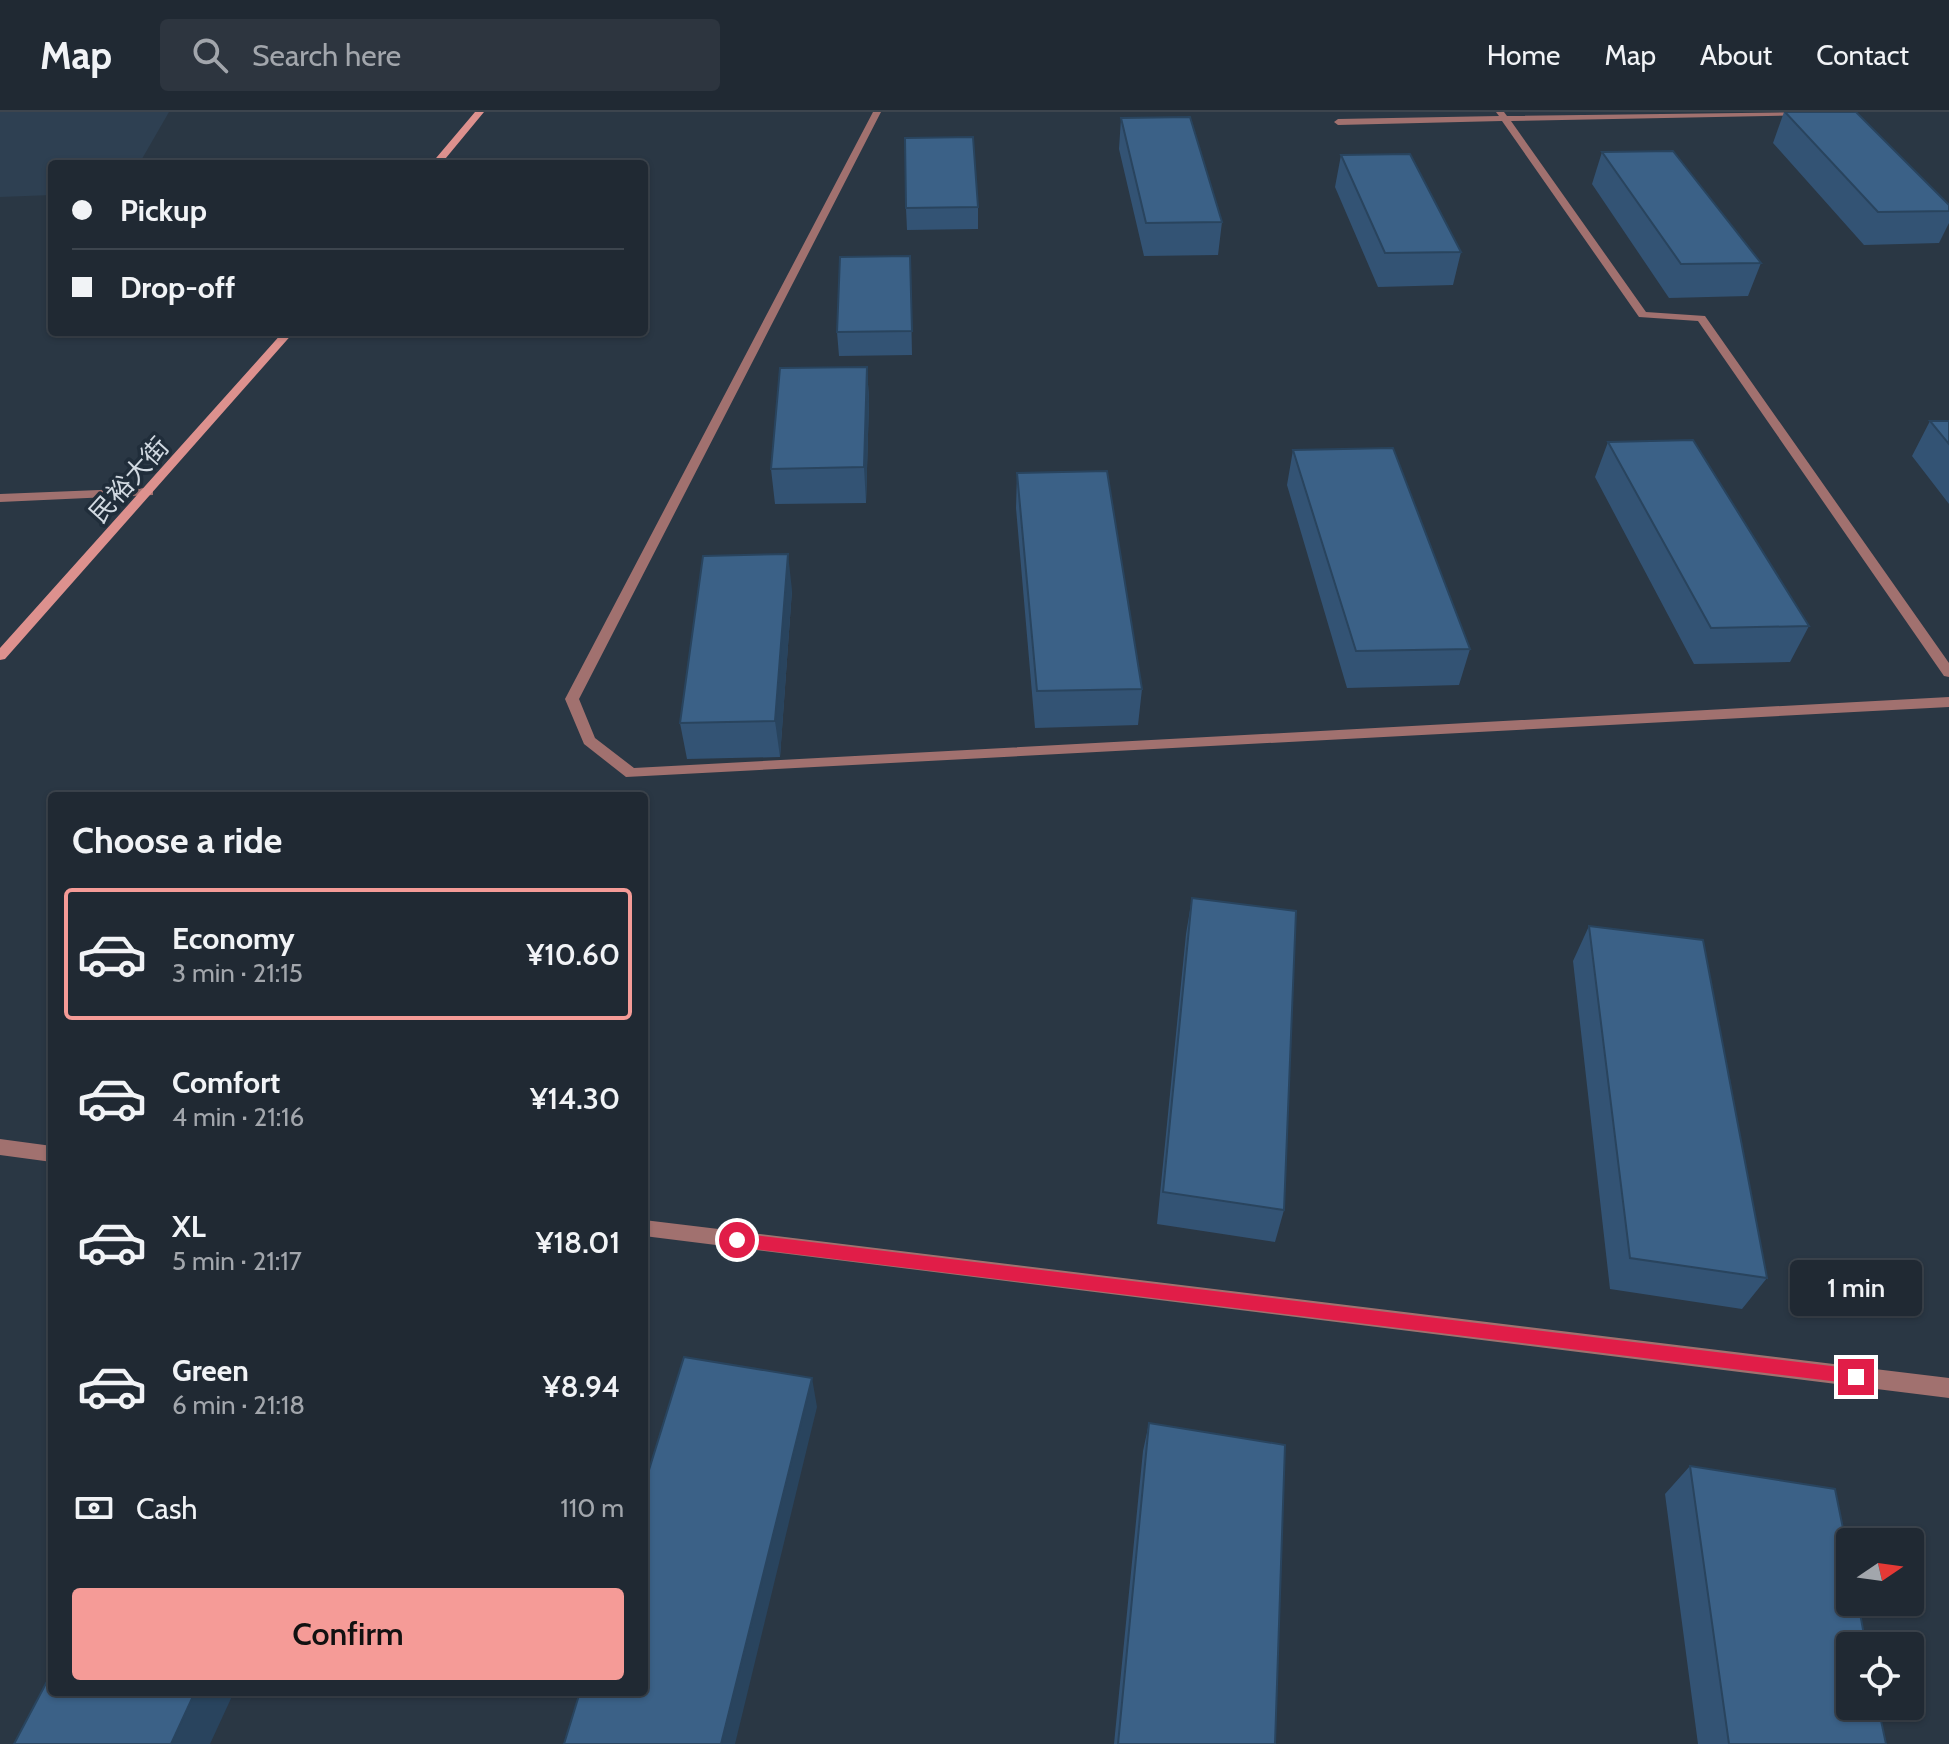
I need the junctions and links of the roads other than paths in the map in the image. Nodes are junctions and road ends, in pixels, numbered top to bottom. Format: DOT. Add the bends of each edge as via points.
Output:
graph roads {
  1 [pos="480,112"];
  2 [pos="877,112"];
  3 [pos="1821,112"];
  4 [pos="1503,116"];
  5 [pos="1338,122"];
  6 [pos="439,160"];
  7 [pos="286,336"];
  8 [pos="149,492"];
  9 [pos="0,498"];
  10 [pos="0,656"];
  11 [pos="1949,673"];
  12 [pos="1949,702"];
  13 [pos="0,1147"];
  14 [pos="48,1153"];
  15 [pos="648,1228"];
  16 [pos="1949,1388"];
  1 -- 6 [label="main road"];
  2 -- 12 [label="street" via="572,699 589,741 631,773"];
  3 -- 4 [label="street"];
  4 -- 5 [label="street"];
  4 -- 11 [label="street" via="1643,315 1701,318"];
  7 -- 8 [label="main road, 民裕大街"];
  8 -- 9 [label="street"];
  8 -- 10 [label="main road, 民裕大街"];
  13 -- 14 [label="street"];
  15 -- 16 [label="street"];
}
